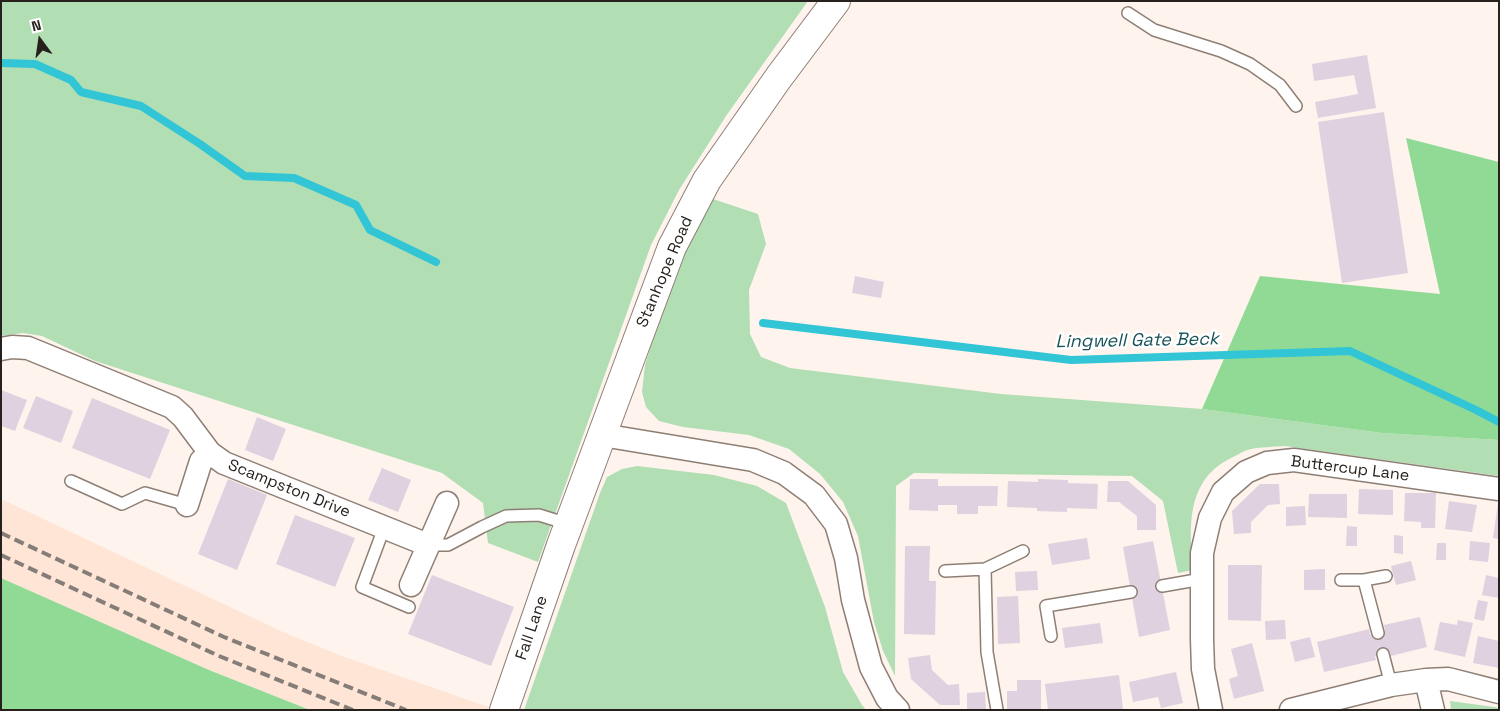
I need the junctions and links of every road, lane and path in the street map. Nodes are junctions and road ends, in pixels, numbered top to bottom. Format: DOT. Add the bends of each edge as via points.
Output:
graph roads {
  1 [pos="836,1"];
  2 [pos="1128,13"];
  3 [pos="1296,106"];
  4 [pos="1,349"];
  5 [pos="602,435"];
  6 [pos="210,453"];
  7 [pos="71,482"];
  8 [pos="1499,488"];
  9 [pos="447,503"];
  10 [pos="188,505"];
  11 [pos="384,528"];
  12 [pos="564,535"];
  13 [pos="428,546"];
  14 [pos="1023,551"];
  15 [pos="985,569"];
  16 [pos="945,571"];
  17 [pos="1386,576"];
  18 [pos="1202,579"];
  19 [pos="1341,580"];
  20 [pos="1364,580"];
  21 [pos="411,585"];
  22 [pos="1162,586"];
  23 [pos="1131,592"];
  24 [pos="409,607"];
  25 [pos="1378,633"];
  26 [pos="1051,636"];
  27 [pos="1383,654"];
  28 [pos="1426,680"];
  29 [pos="1391,685"];
  30 [pos="1499,692"];
  31 [pos="504,710"];
  32 [pos="898,710"];
  33 [pos="997,710"];
  34 [pos="1211,710"];
  35 [pos="1291,710"];
  36 [pos="1433,710"];
  1 -- 5 [label="street, Stanhope Road" via="707,180 672,247"];
  2 -- 3 [label="lane" via="1154,30 1221,51 1250,64 1280,85"];
  4 -- 6 [label="street, Scampston Drive" via="28,348 172,408 183,417"];
  5 -- 12 [label="street, Stanhope Road"];
  5 -- 32 [label="street" via="753,460 784,473 814,495 836,524 872,667"];
  6 -- 10 [label="street" via="201,461"];
  6 -- 11 [label="street, Scampston Drive" via="224,463"];
  7 -- 10 [label="lane" via="122,504 145,493"];
  8 -- 18 [label="street, Buttercup Lane" via="1294,460 1267,463 1246,472 1223,492 1210,518 1202,553"];
  9 -- 13 [label="street"];
  11 -- 13 [label="street, Scampston Drive"];
  11 -- 24 [label="lane" via="362,588"];
  12 -- 13 [label="lane" via="539,515 506,516 448,545"];
  12 -- 31 [label="street, Fall Lane"];
  13 -- 21 [label="street"];
  14 -- 15 [label="lane"];
  15 -- 16 [label="lane"];
  15 -- 33 [label="lane" via="987,652"];
  17 -- 20 [label="lane"];
  18 -- 22 [label="lane"];
  18 -- 34 [label="street, Buttercup Lane" via="1203,669"];
  19 -- 20 [label="lane"];
  20 -- 25 [label="lane"];
  23 -- 26 [label="lane" via="1046,606"];
  27 -- 29 [label="lane"];
  28 -- 29 [label="street"];
  28 -- 30 [label="street" via="1448,679"];
  28 -- 36 [label="street"];
  29 -- 35 [label="street"];
}
